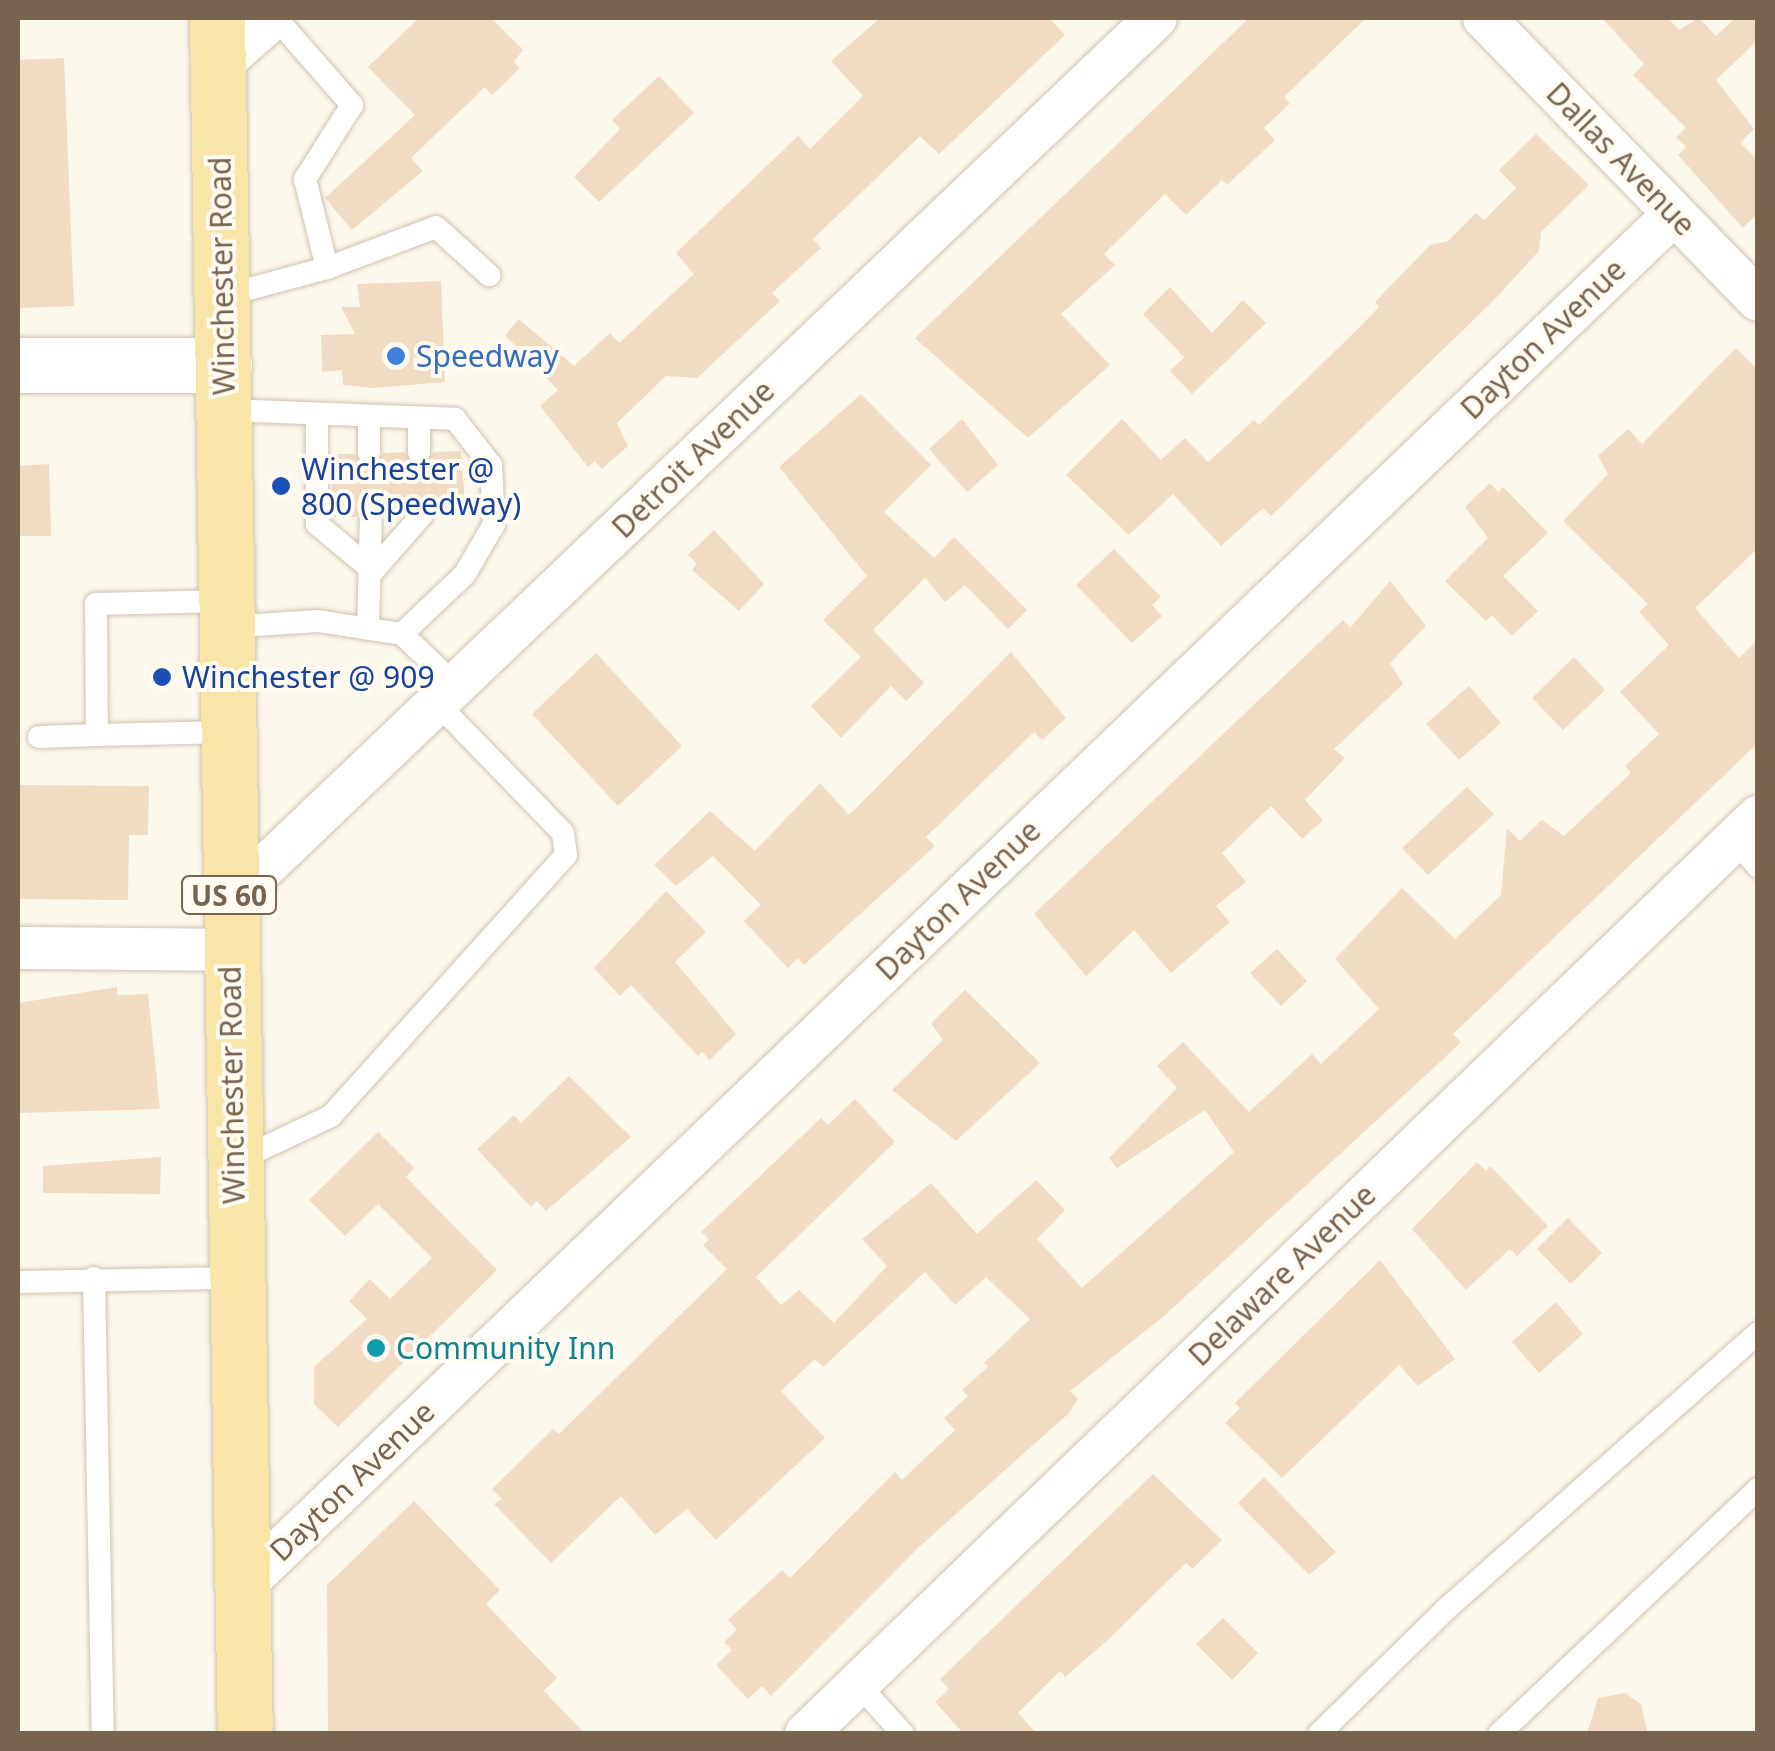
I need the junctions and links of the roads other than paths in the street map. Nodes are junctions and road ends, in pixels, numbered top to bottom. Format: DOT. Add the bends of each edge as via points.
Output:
graph roads {
  1 [pos="262,18"];
  2 [pos="276,18"];
  3 [pos="1156,18"];
  4 [pos="1484,18"];
  5 [pos="217,37"];
  6 [pos="1674,214"];
  7 [pos="327,268"];
  8 [pos="489,275"];
  9 [pos="222,296"];
  10 [pos="1758,300"];
  11 [pos="18,365"];
  12 [pos="224,388"];
  13 [pos="317,416"];
  14 [pos="369,418"];
  15 [pos="419,418"];
  16 [pos="419,452"];
  17 [pos="369,453"];
  18 [pos="422,515"];
  19 [pos="371,516"];
  20 [pos="373,571"];
  21 [pos="225,614"];
  22 [pos="368,629"];
  23 [pos="402,634"];
  24 [pos="446,694"];
  25 [pos="226,732"];
  26 [pos="96,735"];
  27 [pos="39,738"];
  28 [pos="1750,841"];
  29 [pos="229,925"];
  30 [pos="18,948"];
  31 [pos="233,1163"];
  32 [pos="94,1278"];
  33 [pos="235,1278"];
  34 [pos="18,1282"];
  35 [pos="1758,1334"];
  36 [pos="1758,1488"];
  37 [pos="243,1586"];
  38 [pos="858,1684"];
  39 [pos="103,1734"];
  40 [pos="244,1734"];
  41 [pos="806,1734"];
  42 [pos="902,1734"];
  43 [pos="1319,1734"];
  44 [pos="1499,1734"];
  1 -- 5 [label="street"];
  2 -- 7 [label="lane" via="352,105 305,178"];
  3 -- 24 [label="street, Detroit Avenue"];
  4 -- 6 [label="street, Dallas Avenue"];
  5 -- 9 [label="main road, Winchester Road / US 60"];
  6 -- 10 [label="street, Dallas Avenue"];
  6 -- 37 [label="street, Dayton Avenue"];
  7 -- 8 [label="lane" via="436,227"];
  7 -- 9 [label="lane"];
  9 -- 12 [label="main road, Winchester Road / US 60"];
  11 -- 12 [label="street"];
  12 -- 13 [label="lane"];
  12 -- 21 [label="main road, Winchester Road / US 60"];
  13 -- 14 [label="lane"];
  13 -- 20 [label="lane" via="317,524"];
  14 -- 15 [label="lane"];
  14 -- 17 [label="lane"];
  15 -- 16 [label="lane"];
  15 -- 23 [label="lane" via="455,420 491,465 494,524 465,574"];
  18 -- 20 [label="lane"];
  19 -- 20 [label="lane"];
  20 -- 22 [label="lane"];
  21 -- 22 [label="lane"];
  21 -- 25 [label="main road, Winchester Road / US 60"];
  21 -- 26 [label="lane" via="96,604"];
  22 -- 23 [label="lane"];
  23 -- 24 [label="lane"];
  24 -- 29 [label="street, Detroit Avenue"];
  24 -- 31 [label="lane" via="563,833 566,855 331,1116"];
  25 -- 26 [label="lane"];
  25 -- 29 [label="main road, Winchester Road / US 60"];
  26 -- 27 [label="lane"];
  28 -- 38 [label="street, Delaware Avenue"];
  29 -- 30 [label="street"];
  29 -- 31 [label="main road, Winchester Road / US 60"];
  31 -- 33 [label="main road, Winchester Road / US 60"];
  32 -- 33 [label="lane"];
  32 -- 34 [label="lane"];
  32 -- 39 [label="lane"];
  33 -- 37 [label="main road, Winchester Road / US 60"];
  35 -- 43 [label="lane" via="1445,1610"];
  36 -- 44 [label="lane"];
  37 -- 40 [label="main road, Winchester Road / US 60"];
  38 -- 41 [label="street, Delaware Avenue"];
  38 -- 42 [label="lane"];
}
